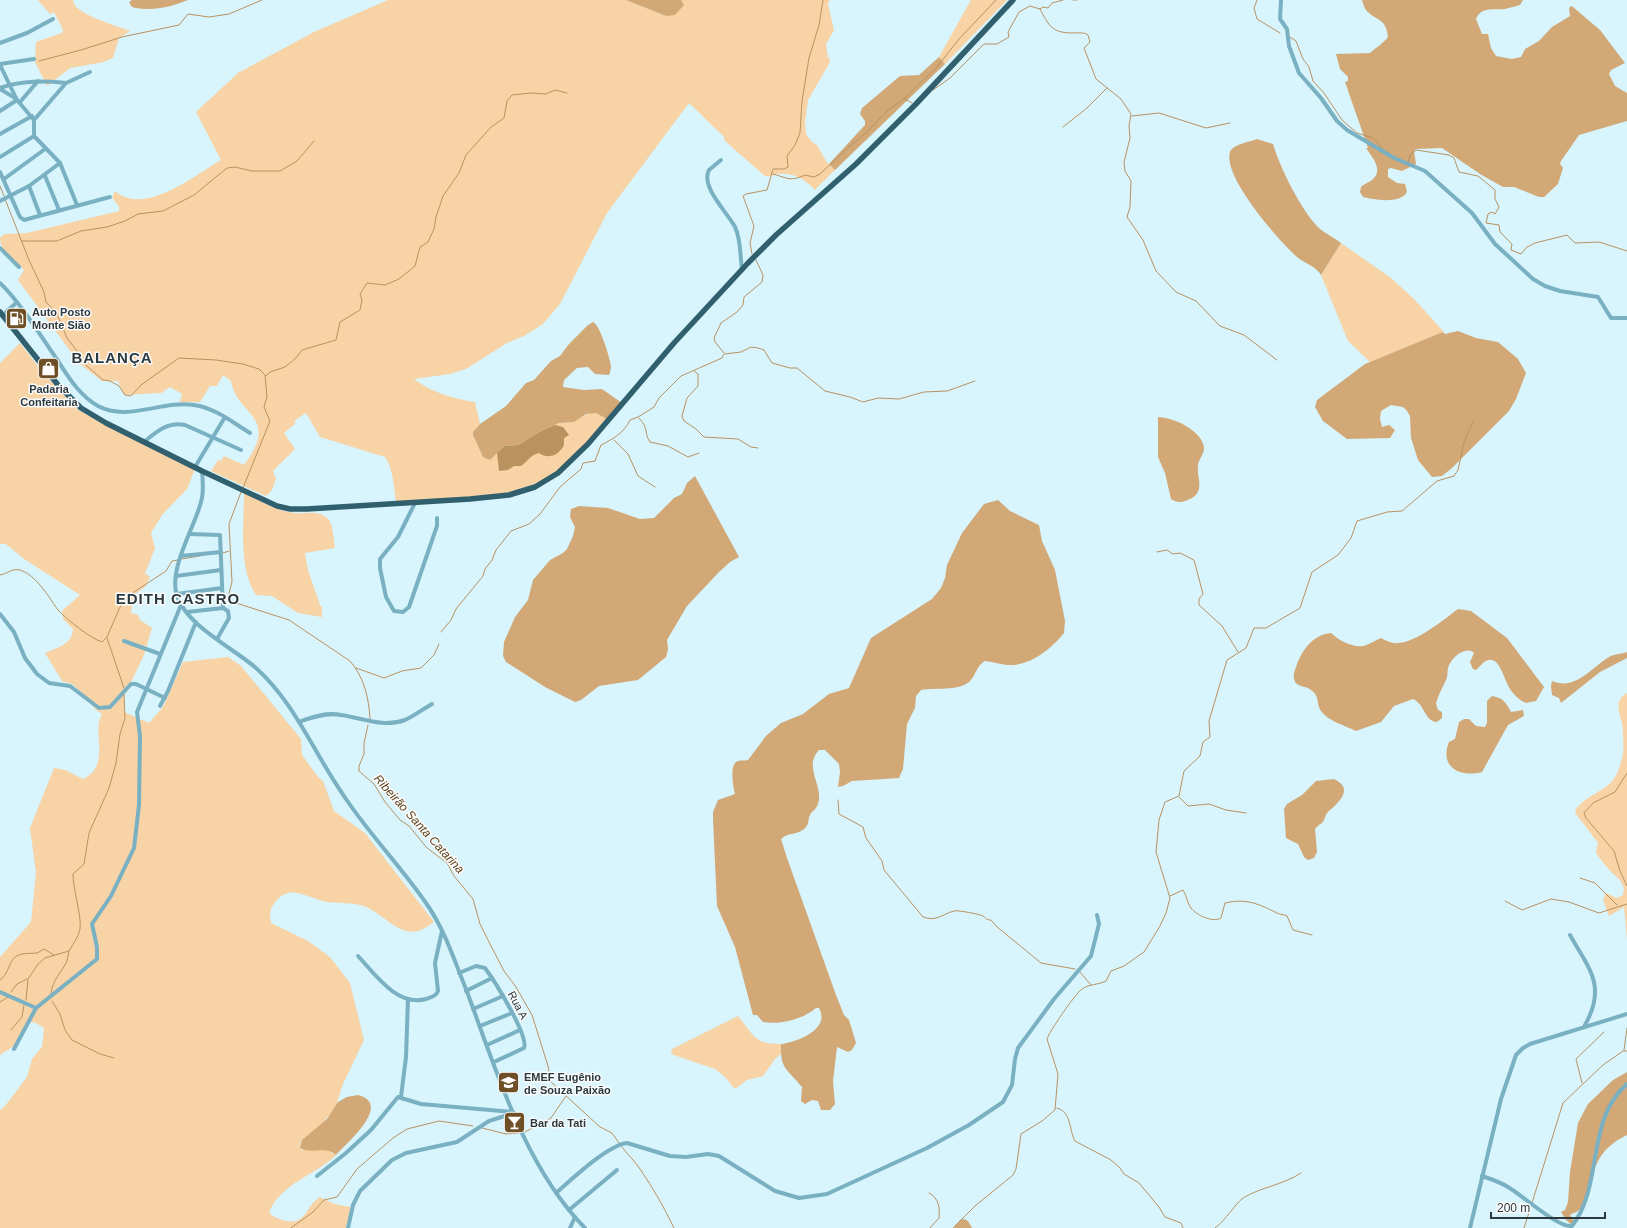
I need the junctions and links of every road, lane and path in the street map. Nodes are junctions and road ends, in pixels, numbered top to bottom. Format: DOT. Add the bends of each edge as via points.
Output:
graph roads {
  1 [pos="1013,0"];
  2 [pos="1281,0"];
  3 [pos="53,19"];
  4 [pos="0,43"];
  5 [pos="34,59"];
  6 [pos="0,65"];
  7 [pos="90,72"];
  8 [pos="38,81"];
  9 [pos="66,83"];
  10 [pos="10,84"];
  11 [pos="0,89"];
  12 [pos="18,100"];
  13 [pos="0,111"];
  14 [pos="33,118"];
  15 [pos="0,134"];
  16 [pos="34,136"];
  17 [pos="45,149"];
  18 [pos="0,157"];
  19 [pos="721,160"];
  20 [pos="60,163"];
  21 [pos="0,172"];
  22 [pos="45,176"];
  23 [pos="4,179"];
  24 [pos="29,186"];
  25 [pos="110,197"];
  26 [pos="5,199"];
  27 [pos="77,205"];
  28 [pos="58,210"];
  29 [pos="40,215"];
  30 [pos="0,248"];
  31 [pos="20,267"];
  32 [pos="742,270"];
  33 [pos="0,283"];
  34 [pos="16,303"];
  35 [pos="1,313"];
  36 [pos="1627,318"];
  37 [pos="225,417"];
  38 [pos="250,433"];
  39 [pos="212,437"];
  40 [pos="144,442"];
  41 [pos="241,450"];
  42 [pos="195,467"];
  43 [pos="202,471"];
  44 [pos="415,503"];
  45 [pos="437,518"];
  46 [pos="189,534"];
  47 [pos="221,552"];
  48 [pos="181,556"];
  49 [pos="221,570"];
  50 [pos="176,576"];
  51 [pos="222,588"];
  52 [pos="177,594"];
  53 [pos="181,605"];
  54 [pos="223,608"];
  55 [pos="187,612"];
  56 [pos="0,614"];
  57 [pos="196,622"];
  58 [pos="218,639"];
  59 [pos="124,641"];
  60 [pos="160,654"];
  61 [pos="146,689"];
  62 [pos="165,698"];
  63 [pos="432,704"];
  64 [pos="160,706"];
  65 [pos="299,722"];
  66 [pos="1097,915"];
  67 [pos="442,930"];
  68 [pos="1570,935"];
  69 [pos="358,956"];
  70 [pos="459,973"];
  71 [pos="492,978"];
  72 [pos="466,991"];
  73 [pos="0,992"];
  74 [pos="503,996"];
  75 [pos="408,999"];
  76 [pos="36,1008"];
  77 [pos="473,1009"];
  78 [pos="512,1013"];
  79 [pos="1627,1014"];
  80 [pos="1585,1025"];
  81 [pos="480,1026"];
  82 [pos="520,1030"];
  83 [pos="487,1045"];
  84 [pos="14,1048"];
  85 [pos="494,1062"];
  86 [pos="1627,1084"];
  87 [pos="401,1097"];
  88 [pos="514,1113"];
  89 [pos="617,1170"];
  90 [pos="316,1176"];
  91 [pos="1482,1176"];
  92 [pos="556,1193"];
  93 [pos="569,1210"];
  94 [pos="575,1217"];
  95 [pos="583,1227"];
  96 [pos="348,1228"];
  97 [pos="570,1228"];
  98 [pos="1470,1228"];
  1 -- 32 [label="highway" via="856,164 776,235"];
  2 -- 36 [label="street" via="1280,19 1287,30 1289,46 1299,73 1337,121 1347,130 1394,158 1425,171 1472,213 1495,244 1533,279 1560,291 1598,297 1610,318"];
  3 -- 4 [label="street" via="27,33"];
  5 -- 6 [label="street"];
  6 -- 10 [label="street"];
  7 -- 9 [label="street"];
  8 -- 9 [label="street"];
  8 -- 10 [label="street"];
  8 -- 12 [label="street"];
  9 -- 14 [label="street"];
  10 -- 11 [label="street"];
  10 -- 12 [label="street"];
  11 -- 12 [label="street"];
  12 -- 13 [label="street"];
  12 -- 14 [label="street"];
  14 -- 15 [label="street"];
  14 -- 16 [label="street"];
  16 -- 17 [label="street"];
  16 -- 18 [label="street"];
  17 -- 20 [label="street"];
  17 -- 23 [label="street"];
  19 -- 32 [label="street" via="709,170 707,179 719,205 735,228"];
  20 -- 22 [label="street"];
  20 -- 27 [label="street"];
  21 -- 23 [label="street"];
  22 -- 24 [label="street"];
  22 -- 28 [label="street"];
  23 -- 26 [label="street"];
  24 -- 26 [label="street"];
  24 -- 29 [label="street"];
  25 -- 27 [label="street"];
  26 -- 29 [label="street" via="20,217 26,220"];
  27 -- 28 [label="street"];
  28 -- 29 [label="street"];
  30 -- 31 [label="street"];
  32 -- 44 [label="highway" via="674,343 588,444 550,479 509,495"];
  33 -- 34 [label="street"];
  34 -- 35 [label="street"];
  34 -- 37 [label="street" via="73,383 99,406 125,412 186,404 207,408"];
  35 -- 40 [label="highway" via="74,402"];
  37 -- 38 [label="street"];
  37 -- 39 [label="street"];
  39 -- 40 [label="street" via="178,424 161,428"];
  39 -- 41 [label="street"];
  39 -- 42 [label="street"];
  40 -- 42 [label="highway"];
  42 -- 43 [label="highway"];
  43 -- 44 [label="highway" via="277,506 290,509"];
  43 -- 46 [label="street" via="202,500"];
  44 -- 45 [label="street" via="398,537 380,559 386,597 394,611 403,612 409,607 437,526"];
  46 -- 47 [label="street" via="218,534 221,537"];
  46 -- 48 [label="street"];
  47 -- 48 [label="street"];
  47 -- 49 [label="street"];
  48 -- 50 [label="street"];
  49 -- 50 [label="street"];
  49 -- 51 [label="street"];
  50 -- 52 [label="street"];
  51 -- 52 [label="street"];
  51 -- 54 [label="street"];
  52 -- 53 [label="street"];
  53 -- 55 [label="street"];
  53 -- 60 [label="street"];
  54 -- 55 [label="street"];
  54 -- 58 [label="street" via="226,608 229,615"];
  55 -- 57 [label="street"];
  56 -- 61 [label="street" via="14,632 32,668 45,681 70,686 99,708 110,707 131,684"];
  57 -- 58 [label="street"];
  57 -- 62 [label="street"];
  58 -- 65 [label="street" via="262,674 292,709"];
  59 -- 60 [label="street"];
  60 -- 61 [label="street"];
  61 -- 62 [label="street"];
  61 -- 76 [label="street" via="136,716 140,736 136,838 134,848 111,896 92,924 97,959"];
  62 -- 64 [label="street"];
  63 -- 65 [label="street" via="405,720 387,723 374,723 341,715 315,716"];
  65 -- 67 [label="street" via="342,795 426,903"];
  66 -- 92 [label="street" via="1099,924 1090,956 1067,982 1018,1048 1012,1085 1003,1102 969,1125 927,1148 827,1194 798,1198 775,1191 714,1154 670,1156 634,1144 622,1144 604,1154"];
  67 -- 70 [label="street"];
  67 -- 75 [label="street" via="435,963 437,994 423,1000"];
  68 -- 80 [label="street" via="1595,984 1595,1003"];
  69 -- 75 [label="street" via="392,991"];
  70 -- 71 [label="street, Rua A" via="482,966"];
  70 -- 72 [label="street"];
  71 -- 72 [label="street"];
  71 -- 74 [label="street, Rua A"];
  72 -- 77 [label="street"];
  73 -- 76 [label="street"];
  74 -- 77 [label="street"];
  74 -- 78 [label="street, Rua A"];
  75 -- 87 [label="street" via="406,1057"];
  76 -- 84 [label="street"];
  77 -- 81 [label="street"];
  78 -- 81 [label="street"];
  78 -- 82 [label="street, Rua A"];
  79 -- 80 [label="street"];
  80 -- 91 [label="street" via="1530,1044 1518,1052 1499,1105"];
  81 -- 83 [label="street"];
  82 -- 83 [label="street"];
  82 -- 85 [label="street, Rua A" via="525,1039 524,1048"];
  83 -- 85 [label="street"];
  85 -- 88 [label="street"];
  86 -- 91 [label="street" via="1615,1096 1605,1118 1598,1140 1588,1194 1572,1225 1564,1226 1508,1187"];
  87 -- 88 [label="street" via="421,1104"];
  87 -- 90 [label="street" via="395,1100 371,1130"];
  88 -- 92 [label="street" via="533,1156"];
  88 -- 96 [label="street" via="489,1121 457,1142 406,1153 392,1160 360,1191 353,1205"];
  89 -- 93 [label="street"];
  91 -- 98 [label="street"];
  92 -- 93 [label="street"];
  93 -- 94 [label="street"];
  94 -- 95 [label="street"];
  94 -- 97 [label="street"];
}
